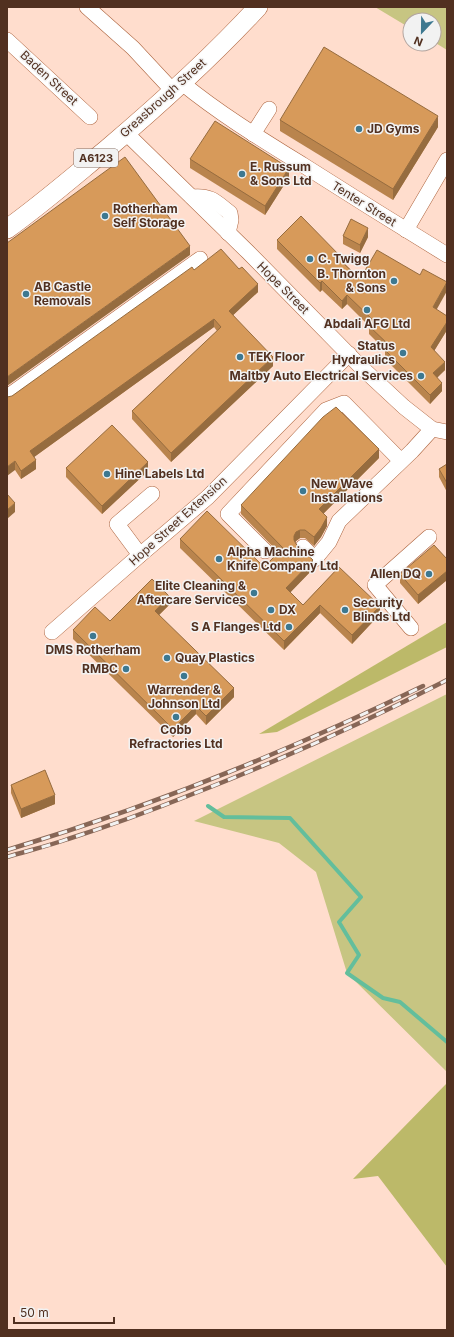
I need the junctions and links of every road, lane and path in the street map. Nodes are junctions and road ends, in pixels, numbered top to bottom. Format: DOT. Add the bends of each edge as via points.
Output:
graph roads {
  1 [pos="87,7"];
  2 [pos="258,7"];
  3 [pos="7,40"];
  4 [pos="178,87"];
  5 [pos="269,109"];
  6 [pos="90,117"];
  7 [pos="126,132"];
  8 [pos="253,134"];
  9 [pos="447,160"];
  10 [pos="7,229"];
  11 [pos="406,230"];
  12 [pos="447,255"];
  13 [pos="200,259"];
  14 [pos="349,354"];
  15 [pos="7,397"];
  16 [pos="432,429"];
  17 [pos="447,432"];
  18 [pos="401,461"];
  19 [pos="152,494"];
  20 [pos="429,537"];
  21 [pos="303,547"];
  22 [pos="265,551"];
  23 [pos="140,555"];
  24 [pos="411,628"];
  25 [pos="52,632"];
  1 -- 4 [label="street, Tenter Street"];
  2 -- 4 [label="main road, Greasbrough Street / A6123"];
  3 -- 6 [label="street, Baden Street"];
  4 -- 7 [label="main road, Greasbrough Street / A6123"];
  4 -- 8 [label="street, Tenter Street"];
  5 -- 8 [label="street"];
  7 -- 10 [label="main road, Greasbrough Street / A6123" via="35,209"];
  7 -- 14 [label="street, Hope Street"];
  8 -- 11 [label="street, Tenter Street"];
  9 -- 11 [label="street"];
  11 -- 12 [label="street, Tenter Street"];
  13 -- 15 [label="street"];
  14 -- 16 [label="street, Hope Street" via="404,407"];
  14 -- 23 [label="street, Hope Street Extension" via="208,497"];
  16 -- 17 [label="street, Hope Street"];
  16 -- 18 [label="street"];
  18 -- 21 [label="street" via="339,521 329,542 315,559"];
  18 -- 22 [label="street" via="344,403 326,410 228,514"];
  19 -- 23 [label="street" via="117,524"];
  20 -- 24 [label="street" via="375,584"];
  23 -- 25 [label="street, Hope Street Extension"];
}
